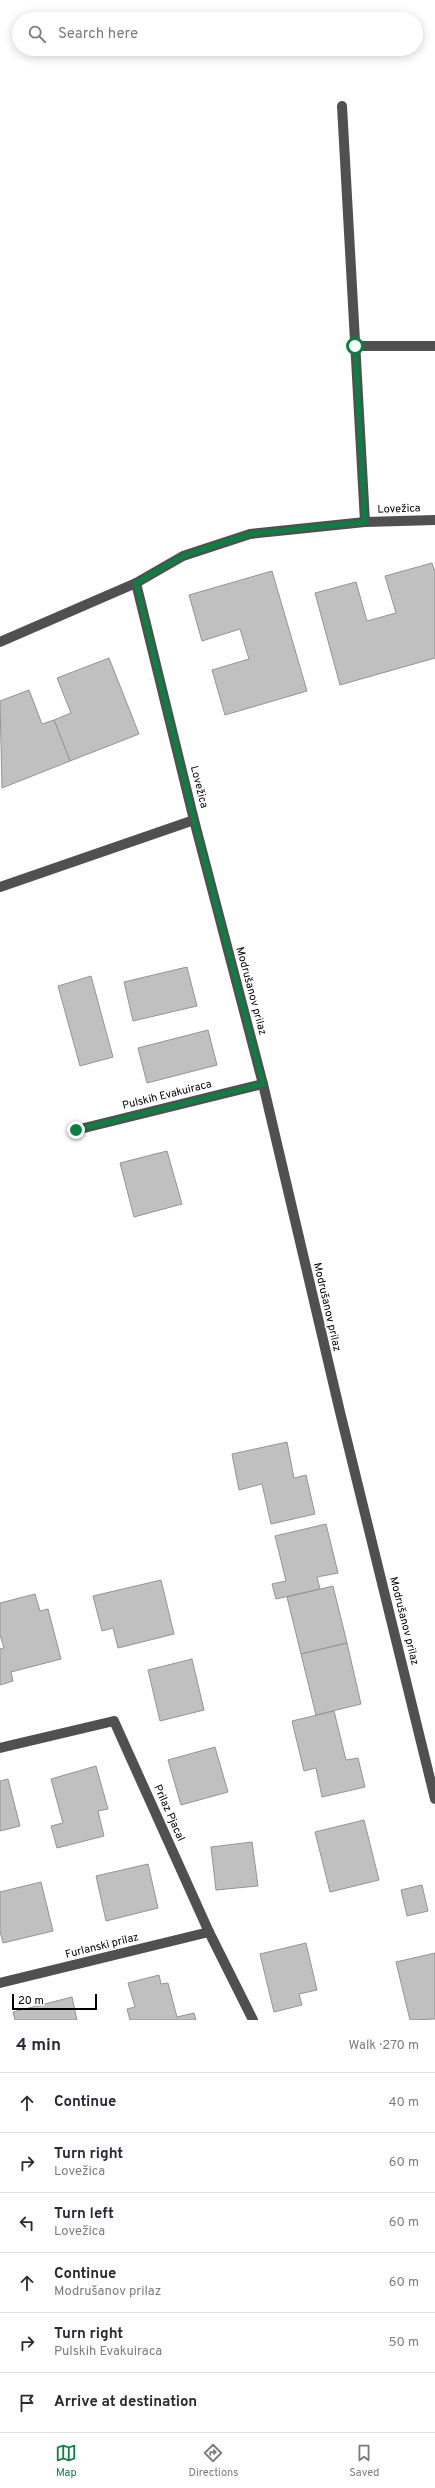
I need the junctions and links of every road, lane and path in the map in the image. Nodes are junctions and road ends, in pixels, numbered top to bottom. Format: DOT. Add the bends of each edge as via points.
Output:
graph roads {
  1 [pos="342,106"];
  2 [pos="355,346"];
  3 [pos="435,346"];
  4 [pos="435,520"];
  5 [pos="365,522"];
  6 [pos="136,583"];
  7 [pos="0,642"];
  8 [pos="194,820"];
  9 [pos="0,887"];
  10 [pos="263,1084"];
  11 [pos="76,1130"];
  12 [pos="0,1748"];
  13 [pos="435,1799"];
  14 [pos="209,1932"];
  15 [pos="0,1983"];
  16 [pos="253,2020"];
  1 -- 2 [label="street"];
  2 -- 3 [label="street"];
  2 -- 5 [label="street"];
  4 -- 5 [label="street, Lovežica"];
  5 -- 6 [label="street, Lovežica" via="250,534 183,556"];
  6 -- 7 [label="street, Lovežica"];
  6 -- 8 [label="street, Lovežica"];
  8 -- 9 [label="street, Lovežica"];
  8 -- 10 [label="street, Modrušanov prilaz"];
  10 -- 11 [label="street, Pulskih Evakuiraca"];
  10 -- 13 [label="street, Modrušanov prilaz"];
  12 -- 14 [label="street, Prilaz Pjacal" via="114,1721"];
  14 -- 15 [label="street, Furlanski prilaz"];
  14 -- 16 [label="street, Prilaz Pjacal"];
}
